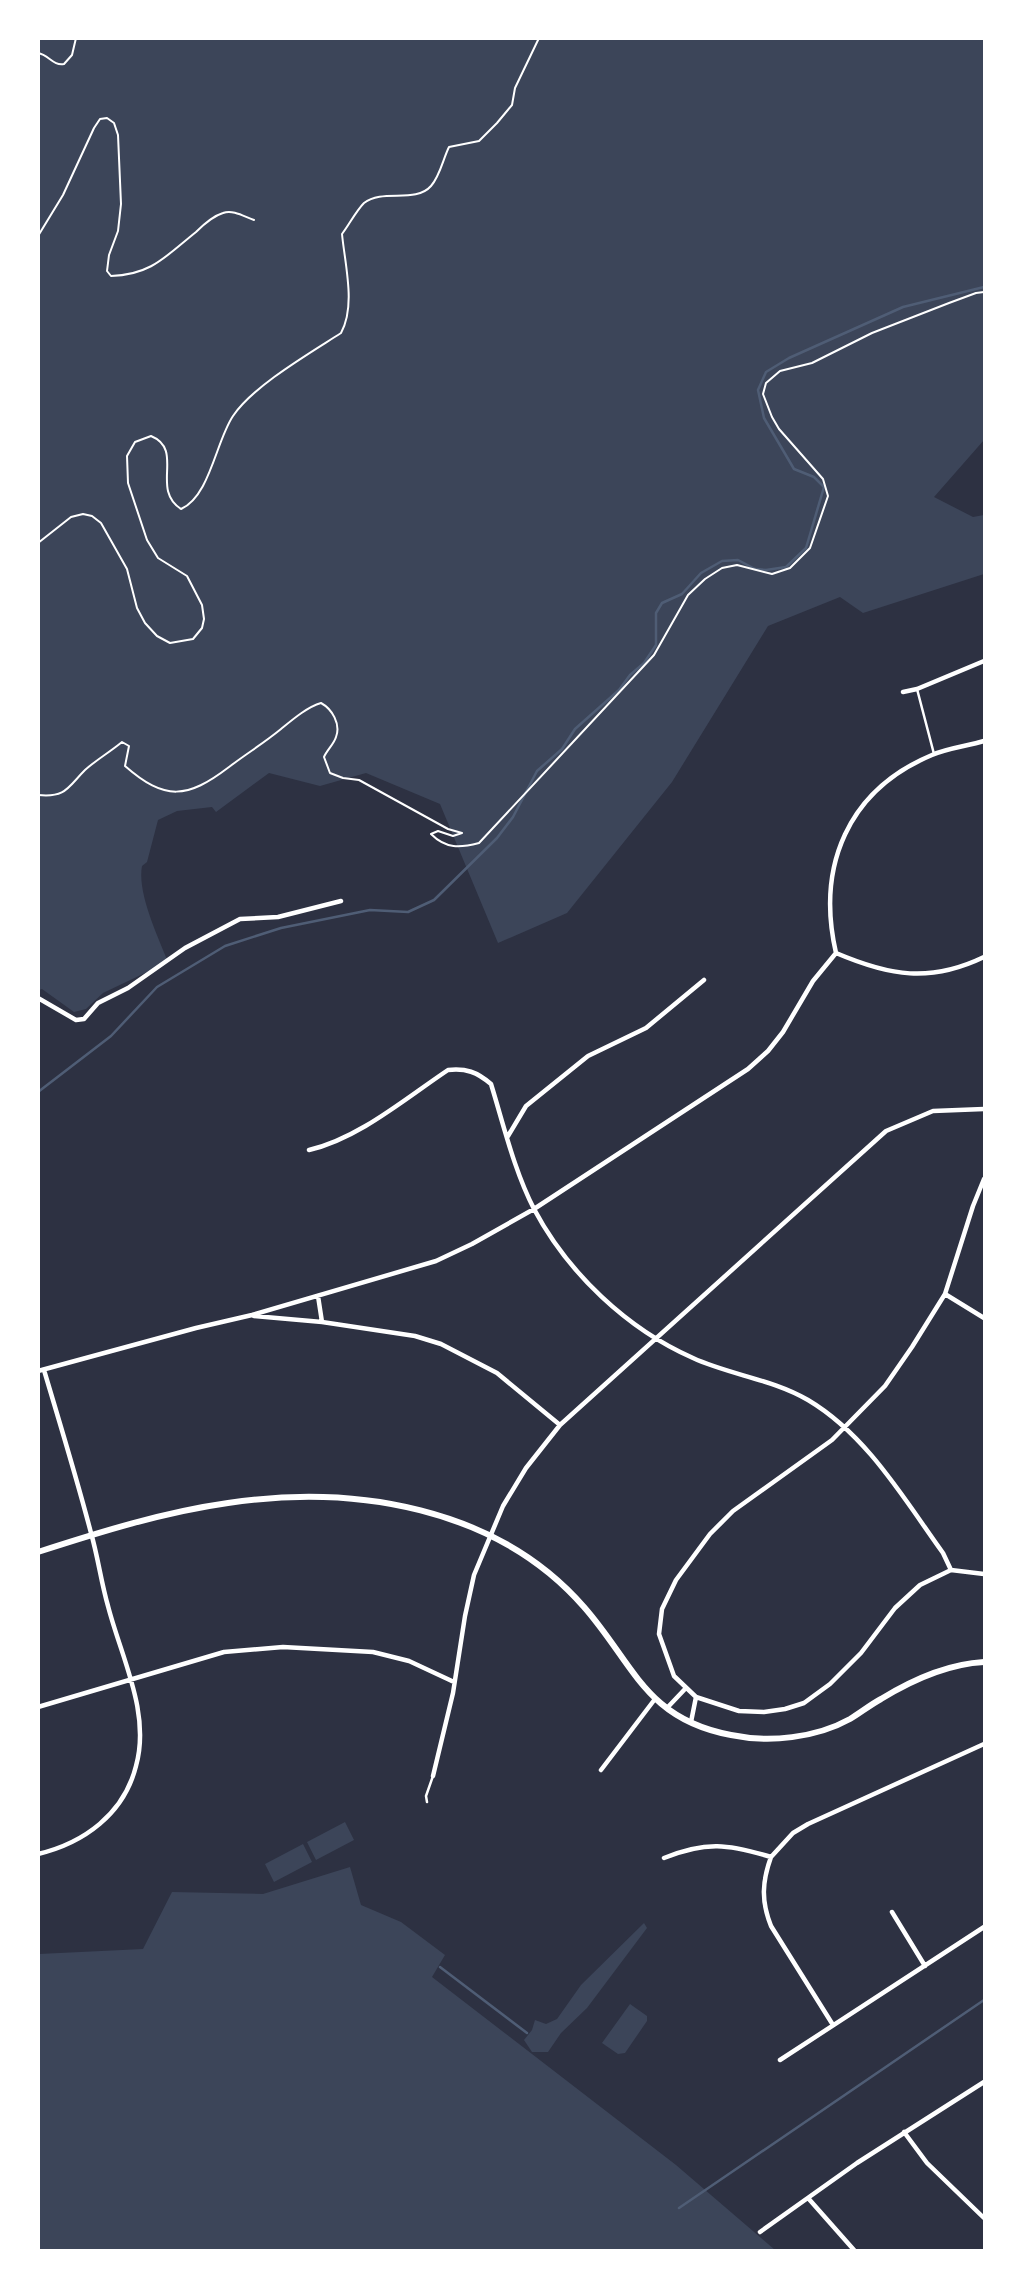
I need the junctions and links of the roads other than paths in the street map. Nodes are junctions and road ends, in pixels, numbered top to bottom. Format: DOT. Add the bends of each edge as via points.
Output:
graph roads {
  1 [pos="985,661"];
  2 [pos="917,690"];
  3 [pos="903,692"];
  4 [pos="985,741"];
  5 [pos="934,754"];
  6 [pos="341,901"];
  7 [pos="836,953"];
  8 [pos="985,957"];
  9 [pos="704,980"];
  10 [pos="38,998"];
  11 [pos="985,1109"];
  12 [pos="508,1137"];
  13 [pos="309,1150"];
  14 [pos="985,1179"];
  15 [pos="534,1209"];
  16 [pos="945,1294"];
  17 [pos="318,1295"];
  18 [pos="251,1315"];
  19 [pos="985,1318"];
  20 [pos="322,1322"];
  21 [pos="656,1339"];
  22 [pos="41,1371"];
  23 [pos="560,1425"];
  24 [pos="844,1428"];
  25 [pos="92,1535"];
  26 [pos="490,1535"];
  27 [pos="38,1552"];
  28 [pos="951,1570"];
  29 [pos="985,1574"];
  30 [pos="985,1662"];
  31 [pos="131,1681"];
  32 [pos="454,1682"];
  33 [pos="685,1689"];
  34 [pos="696,1697"];
  35 [pos="655,1699"];
  36 [pos="38,1707"];
  37 [pos="667,1708"];
  38 [pos="691,1722"];
  39 [pos="985,1744"];
  40 [pos="601,1770"];
  41 [pos="433,1776"];
  42 [pos="427,1802"];
  43 [pos="38,1854"];
  44 [pos="771,1857"];
  45 [pos="664,1858"];
  46 [pos="892,1912"];
  47 [pos="985,1927"];
  48 [pos="925,1966"];
  49 [pos="833,2025"];
  50 [pos="780,2060"];
  51 [pos="985,2082"];
  52 [pos="904,2132"];
  53 [pos="808,2198"];
  54 [pos="983,2214"];
  55 [pos="760,2232"];
  56 [pos="854,2250"];
  1 -- 2 [label="street"];
  2 -- 3 [label="street"];
  2 -- 5 [label="lane"];
  4 -- 5 [label="street"];
  5 -- 7 [label="street" via="884,782 845,832 833,869 829,904"];
  6 -- 10 [label="street" via="278,917 240,919 98,1003 84,1019 76,1020"];
  7 -- 8 [label="street" via="897,974 920,975"];
  7 -- 15 [label="street" via="758,1061"];
  9 -- 12 [label="street" via="646,1028 588,1056 567,1072 526,1106"];
  11 -- 21 [label="street" via="933,1111 886,1131"];
  12 -- 13 [label="street" via="491,1084 460,1068 448,1070 330,1145"];
  12 -- 15 [label="street"];
  14 -- 16 [label="street"];
  15 -- 17 [label="street" via="436,1261"];
  15 -- 21 [label="street" via="595,1292"];
  16 -- 19 [label="street"];
  16 -- 24 [label="street" via="886,1385"];
  17 -- 18 [label="street"];
  17 -- 20 [label="street"];
  18 -- 20 [label="street"];
  18 -- 22 [label="street"];
  20 -- 23 [label="street" via="441,1344 497,1373"];
  21 -- 23 [label="street"];
  21 -- 24 [label="street" via="695,1359 808,1400"];
  22 -- 25 [label="street"];
  23 -- 26 [label="street" via="513,1489"];
  24 -- 28 [label="street" via="879,1463"];
  24 -- 33 [label="street" via="733,1511 676,1580 662,1609 659,1634 674,1676"];
  25 -- 26 [label="main road" via="228,1503 301,1497 392,1504 448,1518"];
  25 -- 27 [label="main road"];
  25 -- 31 [label="street" via="107,1605"];
  26 -- 32 [label="street" via="474,1575"];
  26 -- 35 [label="main road" via="569,1591"];
  28 -- 29 [label="street"];
  28 -- 34 [label="street" via="906,1596 861,1653 804,1703 764,1712 739,1711"];
  30 -- 38 [label="main road" via="914,1681 850,1719 811,1733 754,1738 712,1731"];
  31 -- 32 [label="street" via="224,1651 283,1647 373,1652 409,1661"];
  31 -- 36 [label="street"];
  31 -- 43 [label="street" via="140,1719 136,1766 128,1787 94,1830 73,1843"];
  32 -- 41 [label="street"];
  33 -- 34 [label="street"];
  33 -- 37 [label="street"];
  34 -- 38 [label="street"];
  35 -- 37 [label="main road"];
  35 -- 40 [label="street"];
  37 -- 38 [label="main road"];
  39 -- 44 [label="street" via="808,1825 793,1833"];
  41 -- 42 [label="lane"];
  44 -- 45 [label="street" via="713,1844"];
  44 -- 49 [label="street" via="762,1892 764,1909"];
  46 -- 48 [label="street"];
  47 -- 48 [label="street"];
  48 -- 49 [label="street"];
  49 -- 50 [label="street"];
  51 -- 52 [label="street"];
  52 -- 53 [label="street"];
  52 -- 54 [label="street" via="927,2163"];
  53 -- 55 [label="street"];
  53 -- 56 [label="street"];
}
